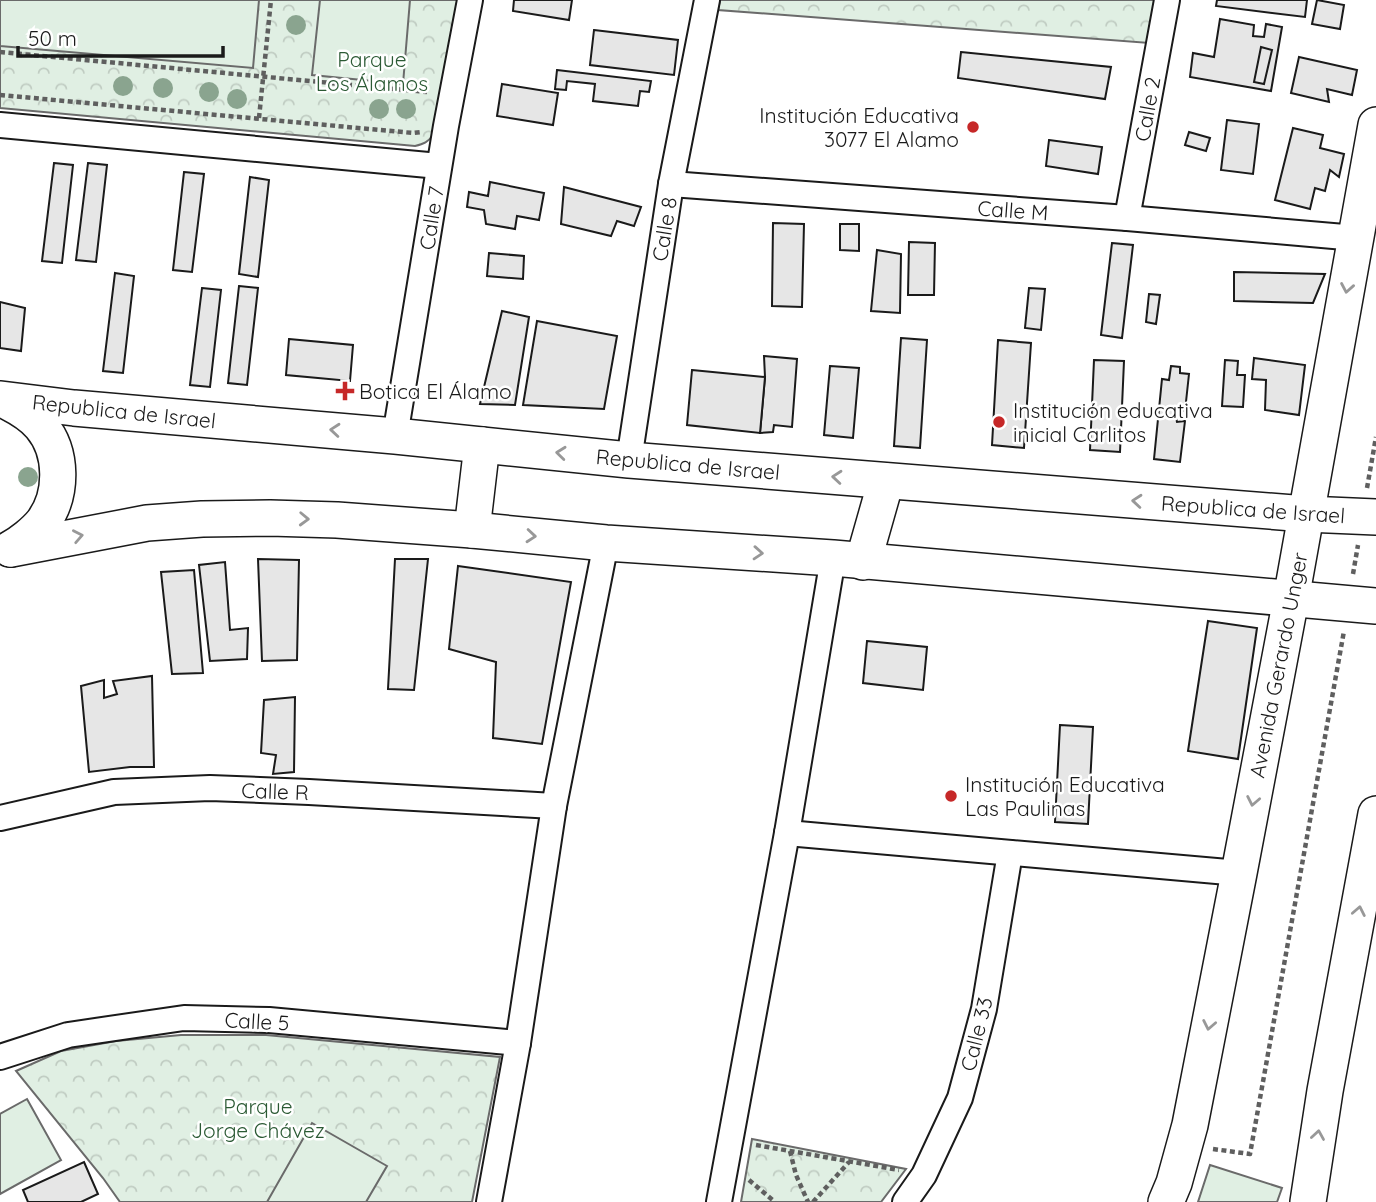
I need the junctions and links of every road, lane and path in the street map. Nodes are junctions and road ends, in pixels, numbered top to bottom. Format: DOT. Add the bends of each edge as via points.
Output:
graph roads {
  1 [pos="271,0"];
  2 [pos="470,0"];
  3 [pos="707,0"];
  4 [pos="1167,0"];
  5 [pos="0,52"];
  6 [pos="263,76"];
  7 [pos="435,93"];
  8 [pos="0,95"];
  9 [pos="259,118"];
  10 [pos="0,125"];
  11 [pos="430,125"];
  12 [pos="1376,125"];
  13 [pos="439,166"];
  14 [pos="671,184"];
  15 [pos="1127,218"];
  16 [pos="1356,238"];
  17 [pos="1,399"];
  18 [pos="395,436"];
  19 [pos="1376,437"];
  20 [pos="482,445"];
  21 [pos="629,460"];
  22 [pos="886,481"];
  23 [pos="1307,514"];
  24 [pos="1369,517"];
  25 [pos="472,530"];
  26 [pos="606,543"];
  27 [pos="6,550"];
  28 [pos="848,560"];
  29 [pos="1291,599"];
  30 [pos="1362,605"];
  31 [pos="554,806"];
  32 [pos="1376,814"];
  33 [pos="0,818"];
  34 [pos="787,833"];
  35 [pos="1010,853"];
  36 [pos="1239,873"];
  37 [pos="518,1043"];
  38 [pos="0,1057"];
  39 [pos="754,1145"];
  40 [pos="1204,1147"];
  41 [pos="790,1151"];
  42 [pos="849,1162"];
  43 [pos="902,1171"];
  44 [pos="748,1178"];
  45 [pos="489,1202"];
  46 [pos="719,1202"];
  47 [pos="775,1202"];
  48 [pos="810,1202"];
  49 [pos="905,1202"];
  50 [pos="1166,1202"];
  51 [pos="1308,1202"];
  1 -- 6 [label="path"];
  2 -- 13 [label="street, Calle 7"];
  3 -- 14 [label="street, Calle 8"];
  4 -- 15 [label="street, Calle 2"];
  5 -- 6 [label="path"];
  6 -- 7 [label="path"];
  6 -- 9 [label="path"];
  8 -- 9 [label="path"];
  9 -- 11 [label="path" via="413,133"];
  10 -- 13 [label="street"];
  12 -- 16 [label="street, Avenida Gerardo Unger"];
  13 -- 18 [label="street, Calle 7"];
  14 -- 15 [label="street, Calle M"];
  14 -- 21 [label="street, Calle 8"];
  15 -- 16 [label="street, Calle M"];
  16 -- 23 [label="street, Avenida Gerardo Unger, one-way"];
  18 -- 17 [label="street, Republica de Israel, one-way"];
  17 -- 27 [label="street" via="24,410 42,427 54,450 58,474 54,499 43,522"];
  18 -- 20 [label="street, Republica de Israel"];
  19 -- 24 [label="path"];
  21 -- 20 [label="street, Republica de Israel, one-way"];
  20 -- 25 [label="street"];
  22 -- 21 [label="street, Republica de Israel, one-way"];
  23 -- 22 [label="street, Republica de Israel, one-way"];
  22 -- 28 [label="street"];
  23 -- 24 [label="street, Republica de Israel"];
  23 -- 29 [label="street, Avenida Gerardo Unger"];
  24 -- 30 [label="path"];
  25 -- 26 [label="street, one-way"];
  27 -- 25 [label="street, one-way" via="147,523 202,519 337,520"];
  26 -- 28 [label="street, one-way"];
  26 -- 31 [label="street"];
  28 -- 29 [label="street"];
  28 -- 34 [label="street"];
  29 -- 30 [label="street"];
  29 -- 36 [label="street, Avenida Gerardo Unger, one-way"];
  30 -- 40 [label="path" via="1250,1154"];
  31 -- 33 [label="street, Calle R" via="210,788 114,792"];
  31 -- 37 [label="street"];
  51 -- 32 [label="street, one-way"];
  34 -- 35 [label="street"];
  34 -- 46 [label="street"];
  35 -- 36 [label="street"];
  35 -- 49 [label="street, Calle 33" via="984,1009 960,1098 924,1175"];
  36 -- 50 [label="street, Avenida Gerardo Unger, one-way" via="1190,1125"];
  37 -- 38 [label="street, Calle 5" via="269,1020 184,1018 68,1035"];
  37 -- 45 [label="street"];
  39 -- 41 [label="path"];
  41 -- 42 [label="path"];
  41 -- 48 [label="path"];
  42 -- 43 [label="path"];
  42 -- 48 [label="path"];
  44 -- 47 [label="path"];
}
